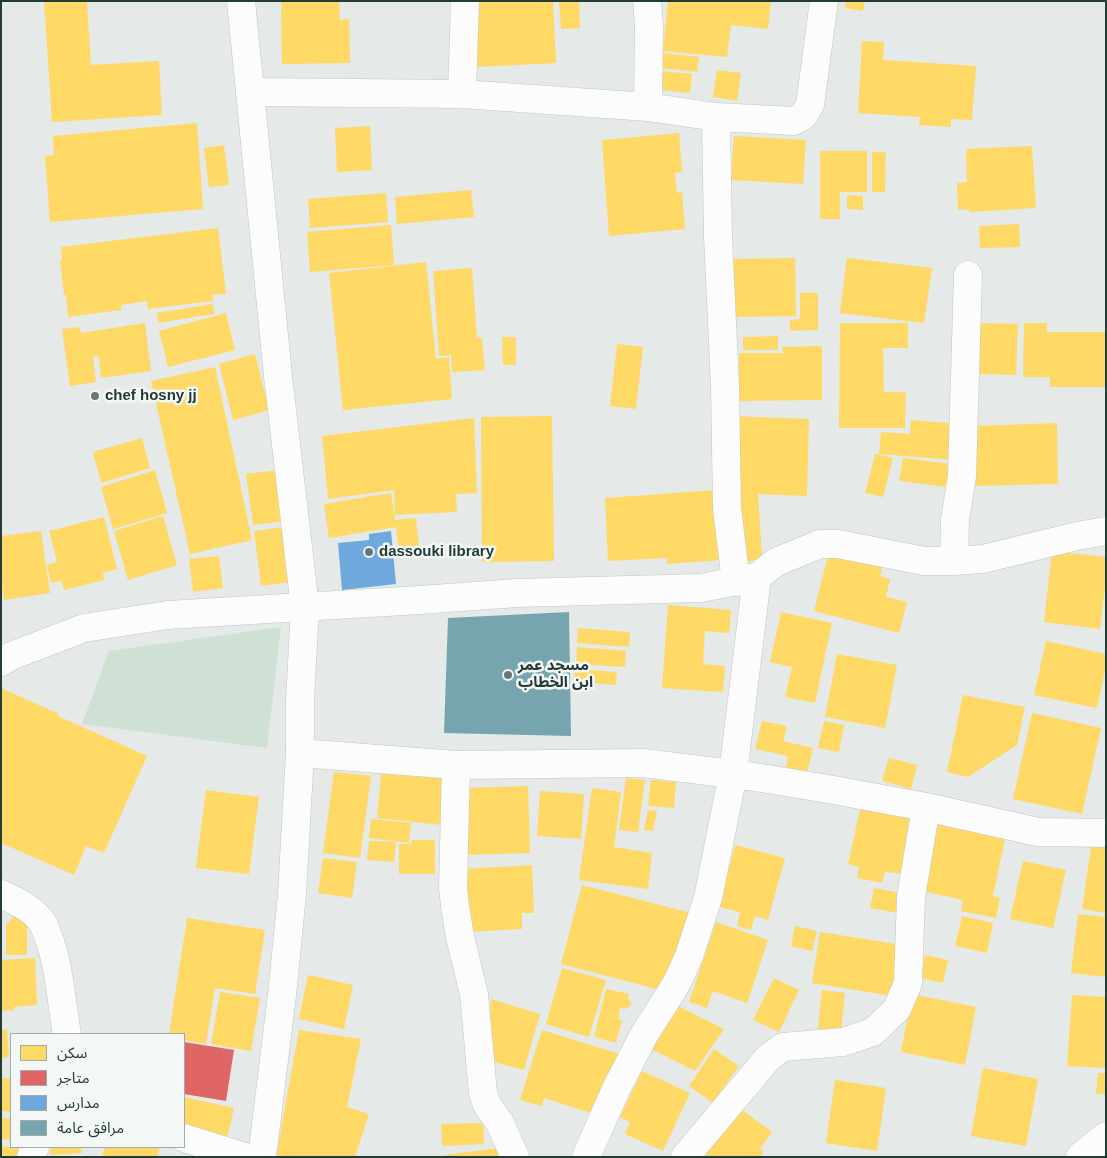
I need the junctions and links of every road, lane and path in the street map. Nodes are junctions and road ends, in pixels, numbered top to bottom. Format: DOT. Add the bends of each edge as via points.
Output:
graph roads {
  1 [pos="241,1"];
  2 [pos="465,1"];
  3 [pos="647,1"];
  4 [pos="824,1"];
  5 [pos="250,92"];
  6 [pos="462,94"];
  7 [pos="648,107"];
  8 [pos="716,117"];
  9 [pos="968,275"];
  10 [pos="1106,531"];
  11 [pos="954,561"];
  12 [pos="747,580"];
  13 [pos="305,606"];
  14 [pos="1,662"];
  15 [pos="300,752"];
  16 [pos="456,765"];
  17 [pos="733,774"];
  18 [pos="926,807"];
  19 [pos="1106,833"];
  20 [pos="1,894"];
  21 [pos="67,1033"];
  22 [pos="1106,1136"];
  23 [pos="185,1138"];
  24 [pos="244,1157"];
  25 [pos="262,1157"];
  26 [pos="515,1157"];
  27 [pos="586,1157"];
  28 [pos="685,1157"];
  29 [pos="1080,1157"];
  1 -- 5 [label="street"];
  2 -- 6 [label="street"];
  3 -- 7 [label="street"];
  4 -- 8 [label="street" via="810,105 803,116 794,121"];
  5 -- 6 [label="street"];
  5 -- 13 [label="street"];
  6 -- 7 [label="street"];
  7 -- 8 [label="street"];
  8 -- 12 [label="street" via="727,508"];
  9 -- 11 [label="street" via="962,476 955,520"];
  10 -- 11 [label="street" via="983,559"];
  11 -- 12 [label="street" via="924,561 838,544 820,544 776,562"];
  12 -- 13 [label="street" via="701,588 516,593"];
  12 -- 17 [label="street"];
  13 -- 14 [label="street" via="168,615 84,628"];
  13 -- 15 [label="street"];
  15 -- 16 [label="street"];
  15 -- 25 [label="street" via="292,894"];
  16 -- 17 [label="street" via="643,763"];
  16 -- 26 [label="street" via="453,888 460,937 474,994 483,1093"];
  17 -- 18 [label="street"];
  17 -- 27 [label="street" via="708,898 689,956 617,1087"];
  18 -- 19 [label="street" via="1038,832"];
  18 -- 28 [label="street" via="912,897 908,983 897,1009 873,1032 843,1042 782,1047 768,1058"];
  20 -- 21 [label="street" via="31,911 42,923 57,971"];
  22 -- 29 [label="street"];
  23 -- 24 [label="street"];
}
